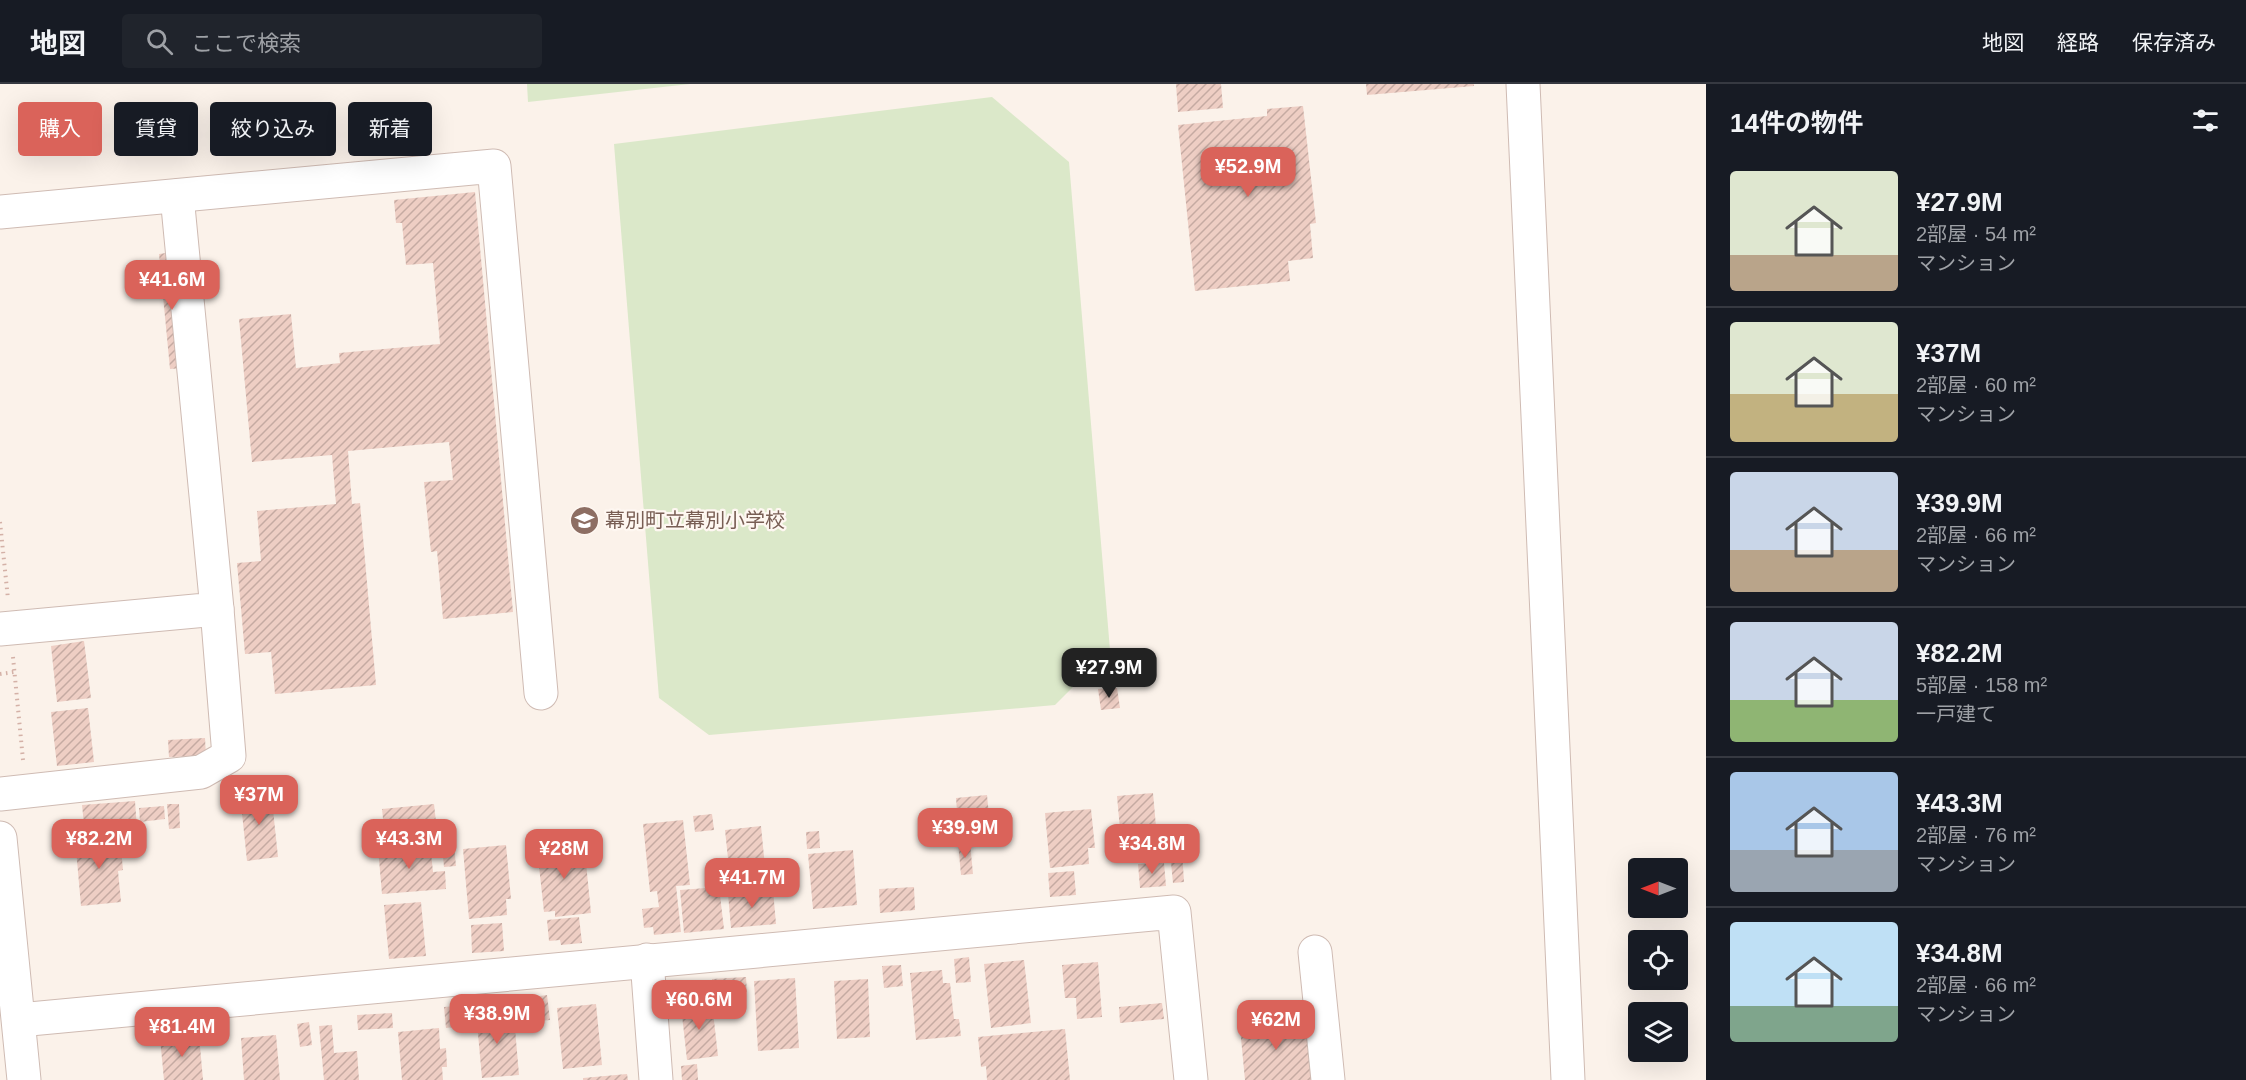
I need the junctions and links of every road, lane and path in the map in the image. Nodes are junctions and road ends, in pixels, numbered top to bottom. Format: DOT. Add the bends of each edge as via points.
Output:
graph roads {
  1 [pos="1523,84"];
  2 [pos="177,196"];
  3 [pos="0,212"];
  4 [pos="217,609"];
  5 [pos="0,629"];
  6 [pos="14,672"];
  7 [pos="0,674"];
  8 [pos="541,693"];
  9 [pos="0,794"];
  10 [pos="0,838"];
  11 [pos="1315,952"];
  12 [pos="647,960"];
  13 [pos="19,1020"];
  14 [pos="24,1080"];
  15 [pos="656,1080"];
  16 [pos="1191,1080"];
  17 [pos="1328,1080"];
  18 [pos="1568,1080"];
  1 -- 18 [label="street"];
  2 -- 3 [label="street"];
  2 -- 4 [label="street"];
  2 -- 8 [label="street" via="494,166"];
  4 -- 5 [label="street"];
  4 -- 9 [label="street" via="229,756 201,772"];
  6 -- 7 [label="path"];
  10 -- 13 [label="street"];
  11 -- 17 [label="street"];
  12 -- 13 [label="street"];
  12 -- 15 [label="street"];
  12 -- 16 [label="street" via="1174,912"];
  13 -- 14 [label="street"];
}
